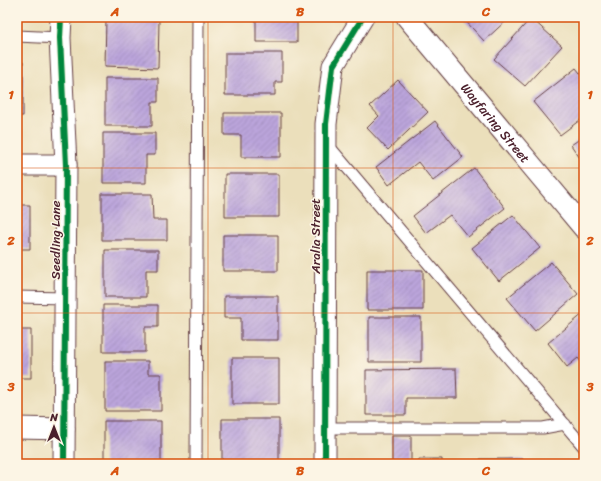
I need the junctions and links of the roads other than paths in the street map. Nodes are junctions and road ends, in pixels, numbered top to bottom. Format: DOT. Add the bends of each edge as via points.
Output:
graph roads {
  1 [pos="61,17"];
  2 [pos="198,17"];
  3 [pos="363,17"];
  4 [pos="407,17"];
  5 [pos="17,36"];
  6 [pos="60,38"];
  7 [pos="326,143"];
  8 [pos="17,164"];
  9 [pos="66,165"];
  10 [pos="584,228"];
  11 [pos="17,297"];
  12 [pos="65,298"];
  13 [pos="565,424"];
  14 [pos="17,428"];
  15 [pos="325,428"];
  16 [pos="64,429"];
  17 [pos="584,447"];
  18 [pos="64,464"];
  19 [pos="196,464"];
  20 [pos="325,464"];
  1 -- 6 [label="street, Seedling Lane"];
  2 -- 19 [label="lane"];
  3 -- 7 [label="street, Aralia Street" via="333,66"];
  4 -- 10 [label="street, Wayfaring Street"];
  5 -- 6 [label="lane"];
  6 -- 9 [label="street, Seedling Lane"];
  7 -- 13 [label="lane"];
  7 -- 15 [label="street, Aralia Street"];
  8 -- 9 [label="street"];
  9 -- 12 [label="street, Seedling Lane"];
  11 -- 12 [label="lane"];
  12 -- 16 [label="street, Seedling Lane"];
  13 -- 15 [label="lane" via="543,428"];
  13 -- 17 [label="lane"];
  14 -- 16 [label="street"];
  15 -- 20 [label="street, Aralia Street"];
  16 -- 18 [label="street, Seedling Lane"];
}
